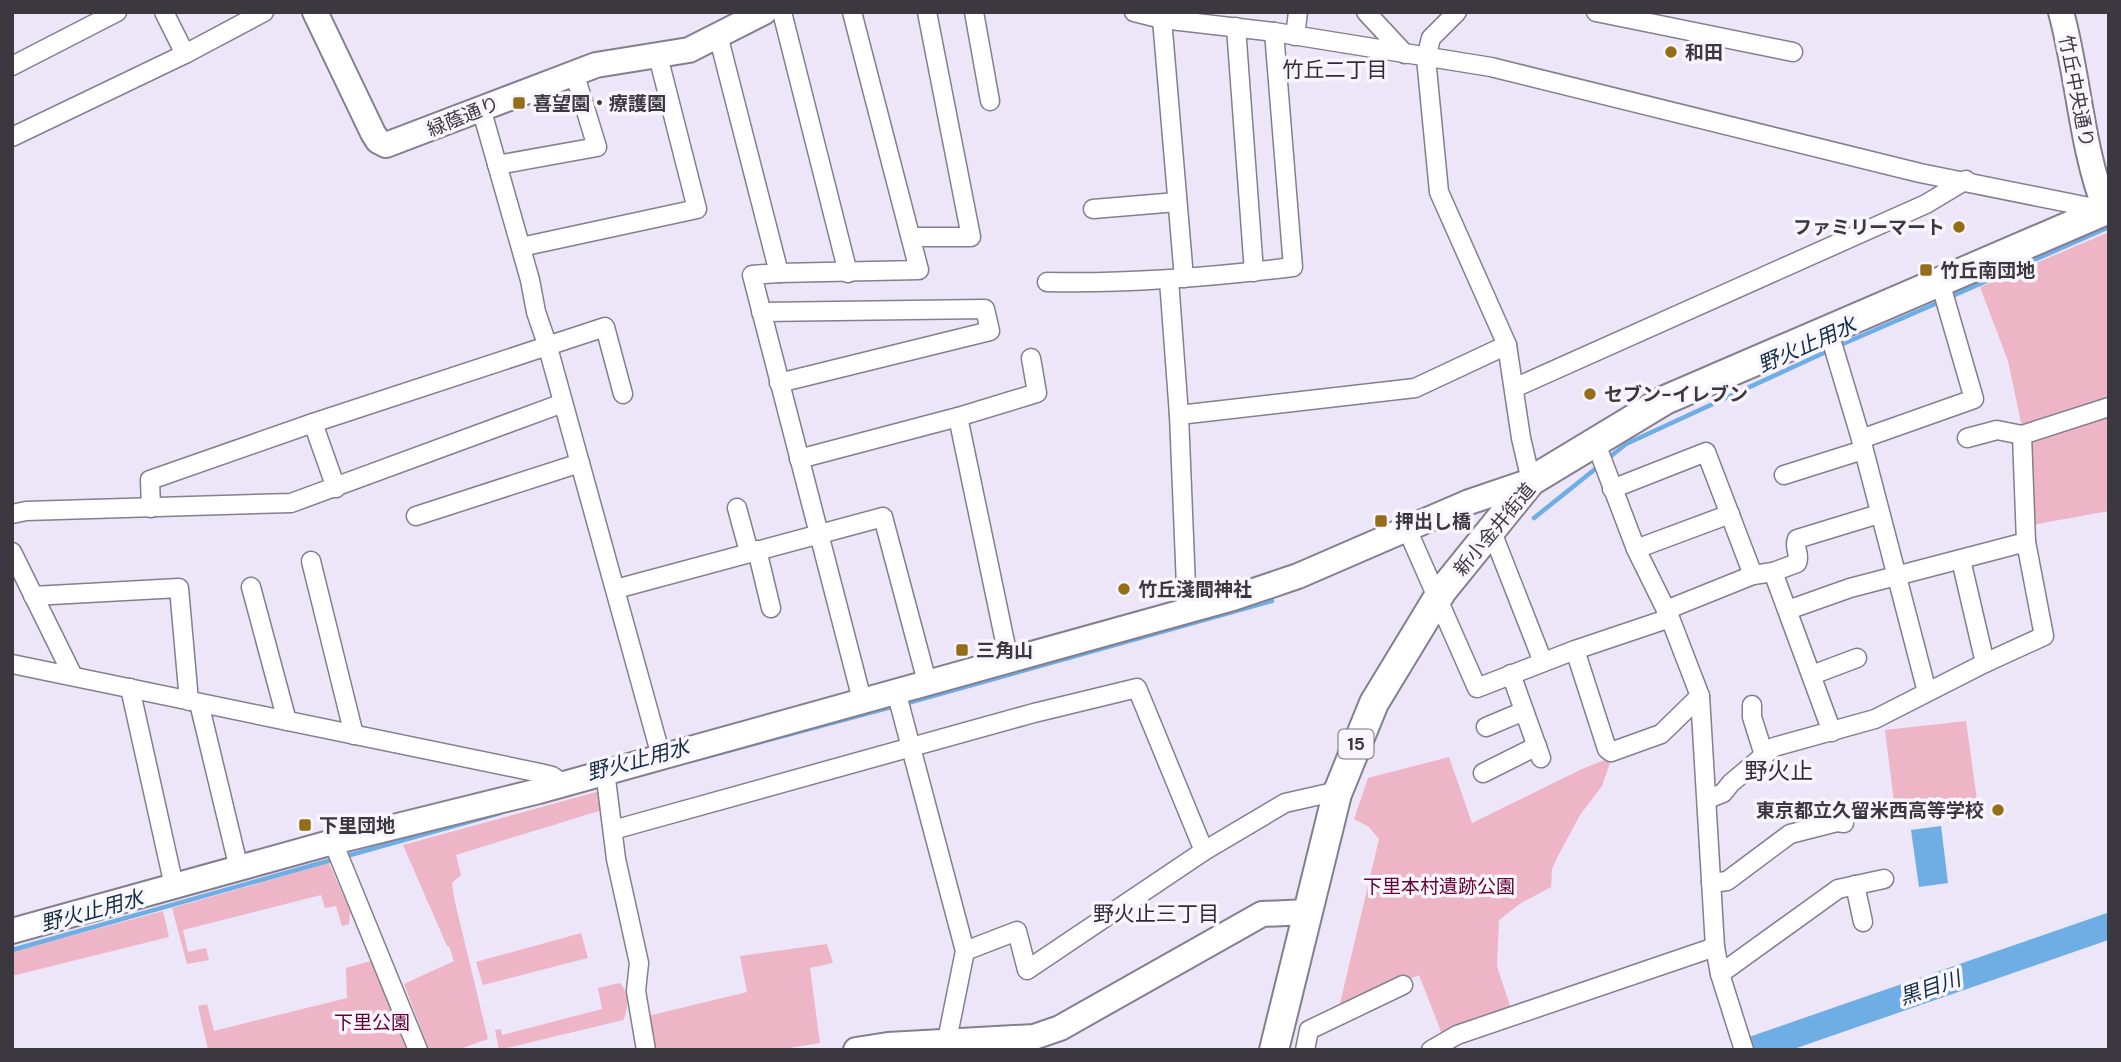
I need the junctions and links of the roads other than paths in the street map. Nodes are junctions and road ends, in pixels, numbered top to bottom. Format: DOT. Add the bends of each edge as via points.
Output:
graph roads {
  1 [pos="117,12"];
  2 [pos="164,12"];
  3 [pos="264,12"];
  4 [pos="315,12"];
  5 [pos="764,12"];
  6 [pos="782,12"];
  7 [pos="852,12"];
  8 [pos="927,12"];
  9 [pos="974,12"];
  10 [pos="1134,12"];
  11 [pos="1298,12"];
  12 [pos="1366,12"];
  13 [pos="1458,12"];
  14 [pos="1596,12"];
  15 [pos="2061,12"];
  16 [pos="242,17"];
  17 [pos="1162,19"];
  18 [pos="1226,22"];
  19 [pos="1274,32"];
  20 [pos="718,35"];
  21 [pos="1295,36"];
  22 [pos="1793,52"];
  23 [pos="185,54"];
  24 [pos="1405,54"];
  25 [pos="659,56"];
  26 [pos="1426,58"];
  27 [pos="12,66"];
  28 [pos="574,72"];
  29 [pos="990,101"];
  30 [pos="481,108"];
  31 [pos="12,137"];
  32 [pos="497,165"];
  33 [pos="1966,180"];
  34 [pos="1177,202"];
  35 [pos="1093,209"];
  36 [pos="2107,210"];
  37 [pos="912,237"];
  38 [pos="521,247"];
  39 [pos="1254,272"];
  40 [pos="779,273"];
  41 [pos="848,273"];
  42 [pos="1176,279"];
  43 [pos="1047,282"];
  44 [pos="1943,294"];
  45 [pos="761,312"];
  46 [pos="547,344"];
  47 [pos="1832,344"];
  48 [pos="1507,345"];
  49 [pos="1031,358"];
  50 [pos="779,383"];
  51 [pos="1514,388"];
  52 [pos="623,394"];
  53 [pos="563,404"];
  54 [pos="2109,407"];
  55 [pos="1179,415"];
  56 [pos="958,417"];
  57 [pos="313,423"];
  58 [pos="2022,435"];
  59 [pos="1967,439"];
  60 [pos="1862,445"];
  61 [pos="1600,455"];
  62 [pos="799,459"];
  63 [pos="580,463"];
  64 [pos="1784,475"];
  65 [pos="1531,481"];
  66 [pos="335,488"];
  67 [pos="1612,489"];
  68 [pos="152,508"];
  69 [pos="737,508"];
  70 [pos="12,514"];
  71 [pos="1730,514"];
  72 [pos="1879,514"];
  73 [pos="416,516"];
  74 [pos="1407,529"];
  75 [pos="1492,532"];
  76 [pos="818,533"];
  77 [pos="2026,542"];
  78 [pos="1636,549"];
  79 [pos="753,551"];
  80 [pos="12,552"];
  81 [pos="1961,559"];
  82 [pos="311,561"];
  83 [pos="1773,572"];
  84 [pos="1753,575"];
  85 [pos="1898,576"];
  86 [pos="251,587"];
  87 [pos="616,589"];
  88 [pos="33,596"];
  89 [pos="1437,598"];
  90 [pos="771,608"];
  91 [pos="1788,610"];
  92 [pos="1187,611"];
  93 [pos="1668,614"];
  94 [pos="1575,650"];
  95 [pos="1857,658"];
  96 [pos="1009,661"];
  97 [pos="1543,662"];
  98 [pos="1985,663"];
  99 [pos="12,664"];
  100 [pos="1511,674"];
  101 [pos="1812,675"];
  102 [pos="73,677"];
  103 [pos="927,682"];
  104 [pos="130,688"];
  105 [pos="1927,692"];
  106 [pos="1700,696"];
  107 [pos="862,700"];
  108 [pos="898,700"];
  109 [pos="194,702"];
  110 [pos="1752,705"];
  111 [pos="1524,711"];
  112 [pos="287,721"];
  113 [pos="1486,727"];
  114 [pos="1832,732"];
  115 [pos="354,735"];
  116 [pos="910,748"];
  117 [pos="1764,755"];
  118 [pos="662,756"];
  119 [pos="1483,773"];
  120 [pos="606,778"];
  121 [pos="564,783"];
  122 [pos="1338,791"];
  123 [pos="1708,799"];
  124 [pos="1844,824"];
  125 [pos="614,830"];
  126 [pos="1204,851"];
  127 [pos="337,852"];
  128 [pos="239,869"];
  129 [pos="1884,879"];
  130 [pos="1711,883"];
  131 [pos="1855,885"];
  132 [pos="174,886"];
  133 [pos="1308,912"];
  134 [pos="1863,922"];
  135 [pos="12,931"];
  136 [pos="1715,947"];
  137 [pos="965,951"];
  138 [pos="1720,974"];
  139 [pos="1403,985"];
  140 [pos="946,1046"];
  141 [pos="418,1050"];
  142 [pos="646,1050"];
  143 [pos="856,1050"];
  144 [pos="1275,1050"];
  145 [pos="1305,1050"];
  146 [pos="1431,1050"];
  147 [pos="1744,1050"];
  1 -- 27 [label="street"];
  2 -- 23 [label="street"];
  3 -- 16 [label="street"];
  4 -- 30 [label="street, 緑蔭通り" via="378,141 386,145 397,142"];
  5 -- 20 [label="street, 緑蔭通り"];
  6 -- 41 [label="street"];
  7 -- 37 [label="street"];
  8 -- 37 [label="street" via="971,237"];
  9 -- 29 [label="street"];
  10 -- 17 [label="street"];
  11 -- 21 [label="street"];
  12 -- 24 [label="street"];
  13 -- 26 [label="street" via="1431,38"];
  14 -- 22 [label="street"];
  15 -- 36 [label="street, 竹丘中央通り" via="2096,186"];
  16 -- 23 [label="street"];
  17 -- 18 [label="street"];
  17 -- 34 [label="street"];
  18 -- 19 [label="street"];
  18 -- 39 [label="street"];
  19 -- 21 [label="street"];
  19 -- 39 [label="street" via="1293,267"];
  20 -- 25 [label="street, 緑蔭通り" via="688,50"];
  20 -- 40 [label="street"];
  21 -- 24 [label="street"];
  23 -- 31 [label="street"];
  24 -- 26 [label="street"];
  25 -- 28 [label="street, 緑蔭通り"];
  25 -- 38 [label="street" via="697,209"];
  26 -- 33 [label="street" via="1490,67 1920,173"];
  26 -- 48 [label="street" via="1439,192"];
  28 -- 30 [label="street, 緑蔭通り"];
  28 -- 32 [label="street" via="597,147"];
  30 -- 32 [label="street"];
  32 -- 38 [label="street"];
  33 -- 36 [label="street"];
  33 -- 51 [label="street" via="1926,204"];
  34 -- 35 [label="street"];
  34 -- 42 [label="street"];
  36 -- 44 [label="main road, 新小金井街道 / 15"];
  37 -- 41 [label="street" via="919,270"];
  38 -- 46 [label="street"];
  39 -- 42 [label="street"];
  40 -- 41 [label="street"];
  40 -- 45 [label="street" via="752,275"];
  42 -- 43 [label="street"];
  42 -- 55 [label="street"];
  44 -- 47 [label="main road, 新小金井街道 / 15"];
  44 -- 60 [label="street" via="1974,399"];
  45 -- 50 [label="street"];
  45 -- 50 [label="street" via="985,309 990,331"];
  46 -- 52 [label="street" via="605,327"];
  46 -- 53 [label="street"];
  46 -- 57 [label="street"];
  47 -- 60 [label="street"];
  47 -- 61 [label="main road, 新小金井街道 / 15" via="1665,400"];
  48 -- 51 [label="street"];
  48 -- 55 [label="street" via="1415,388"];
  49 -- 56 [label="street" via="1037,393"];
  50 -- 62 [label="street"];
  51 -- 65 [label="street"];
  53 -- 63 [label="street"];
  53 -- 66 [label="street"];
  54 -- 58 [label="street"];
  55 -- 92 [label="street"];
  56 -- 62 [label="street"];
  56 -- 96 [label="street"];
  57 -- 66 [label="street"];
  57 -- 68 [label="street" via="150,480"];
  58 -- 59 [label="street" via="1997,430"];
  58 -- 77 [label="street"];
  60 -- 64 [label="street"];
  60 -- 72 [label="street"];
  61 -- 65 [label="main road, 新小金井街道 / 15"];
  61 -- 67 [label="street"];
  62 -- 76 [label="street"];
  63 -- 73 [label="street"];
  63 -- 87 [label="street"];
  65 -- 74 [label="street"];
  65 -- 75 [label="main road, 新小金井街道 / 15"];
  66 -- 68 [label="street" via="292,503"];
  67 -- 71 [label="street" via="1706,452"];
  67 -- 78 [label="street"];
  68 -- 70 [label="street"];
  69 -- 79 [label="street"];
  71 -- 78 [label="street"];
  71 -- 84 [label="street"];
  72 -- 83 [label="street" via="1797,539 1797,563"];
  72 -- 85 [label="street"];
  74 -- 89 [label="street"];
  74 -- 92 [label="street" via="1298,576"];
  75 -- 89 [label="main road, 新小金井街道 / 15"];
  75 -- 97 [label="street"];
  76 -- 79 [label="street"];
  76 -- 103 [label="street" via="883,517"];
  76 -- 107 [label="street"];
  77 -- 81 [label="street"];
  77 -- 98 [label="street" via="2044,636"];
  78 -- 93 [label="street"];
  79 -- 87 [label="street"];
  79 -- 90 [label="street"];
  80 -- 88 [label="street"];
  81 -- 85 [label="street"];
  81 -- 98 [label="street"];
  82 -- 115 [label="street"];
  83 -- 84 [label="street"];
  83 -- 91 [label="street"];
  84 -- 93 [label="street"];
  85 -- 91 [label="street"];
  85 -- 105 [label="street"];
  86 -- 112 [label="street"];
  87 -- 118 [label="street"];
  88 -- 102 [label="street"];
  88 -- 109 [label="street" via="178,588"];
  89 -- 100 [label="street" via="1477,688"];
  89 -- 122 [label="main road, 新小金井街道 / 15" via="1374,703"];
  91 -- 101 [label="street"];
  92 -- 96 [label="street"];
  93 -- 94 [label="street"];
  93 -- 106 [label="street"];
  94 -- 97 [label="street"];
  94 -- 106 [label="street" via="1611,752 1661,734"];
  95 -- 101 [label="street"];
  96 -- 103 [label="street"];
  97 -- 100 [label="street"];
  98 -- 105 [label="street"];
  99 -- 102 [label="street"];
  100 -- 111 [label="street"];
  101 -- 114 [label="street"];
  102 -- 104 [label="street"];
  103 -- 108 [label="street"];
  104 -- 109 [label="street"];
  104 -- 132 [label="street"];
  105 -- 114 [label="street" via="1875,719"];
  106 -- 123 [label="street"];
  107 -- 108 [label="street"];
  107 -- 118 [label="street"];
  108 -- 116 [label="street"];
  109 -- 112 [label="street"];
  109 -- 128 [label="street"];
  110 -- 117 [label="street"];
  111 -- 113 [label="street"];
  111 -- 119 [label="street" via="1539,752"];
  112 -- 115 [label="street"];
  114 -- 117 [label="street" via="1774,747"];
  115 -- 121 [label="street" via="540,773"];
  116 -- 125 [label="street"];
  116 -- 126 [label="street" via="1137,688"];
  116 -- 137 [label="street"];
  117 -- 123 [label="street" via="1723,793"];
  118 -- 120 [label="street"];
  120 -- 121 [label="street"];
  120 -- 125 [label="street"];
  121 -- 127 [label="street"];
  122 -- 126 [label="street" via="1285,803"];
  122 -- 133 [label="main road, 新小金井街道 / 15"];
  123 -- 130 [label="street"];
  124 -- 130 [label="street" via="1790,834 1727,881"];
  125 -- 142 [label="street" via="639,963 636,991"];
  126 -- 137 [label="street" via="1027,970 1017,931"];
  127 -- 128 [label="street"];
  127 -- 141 [label="street"];
  128 -- 132 [label="street"];
  129 -- 131 [label="street"];
  130 -- 136 [label="street"];
  131 -- 134 [label="street"];
  131 -- 138 [label="street" via="1838,889"];
  132 -- 135 [label="street"];
  133 -- 140 [label="street" via="1262,914 1060,1028 1034,1037"];
  133 -- 144 [label="main road, 新小金井街道 / 15"];
  136 -- 138 [label="street"];
  136 -- 146 [label="street" via="1457,1035"];
  137 -- 140 [label="street"];
  138 -- 147 [label="street"];
  139 -- 145 [label="street" via="1309,1030"];
  140 -- 143 [label="street" via="888,1045"];
}
